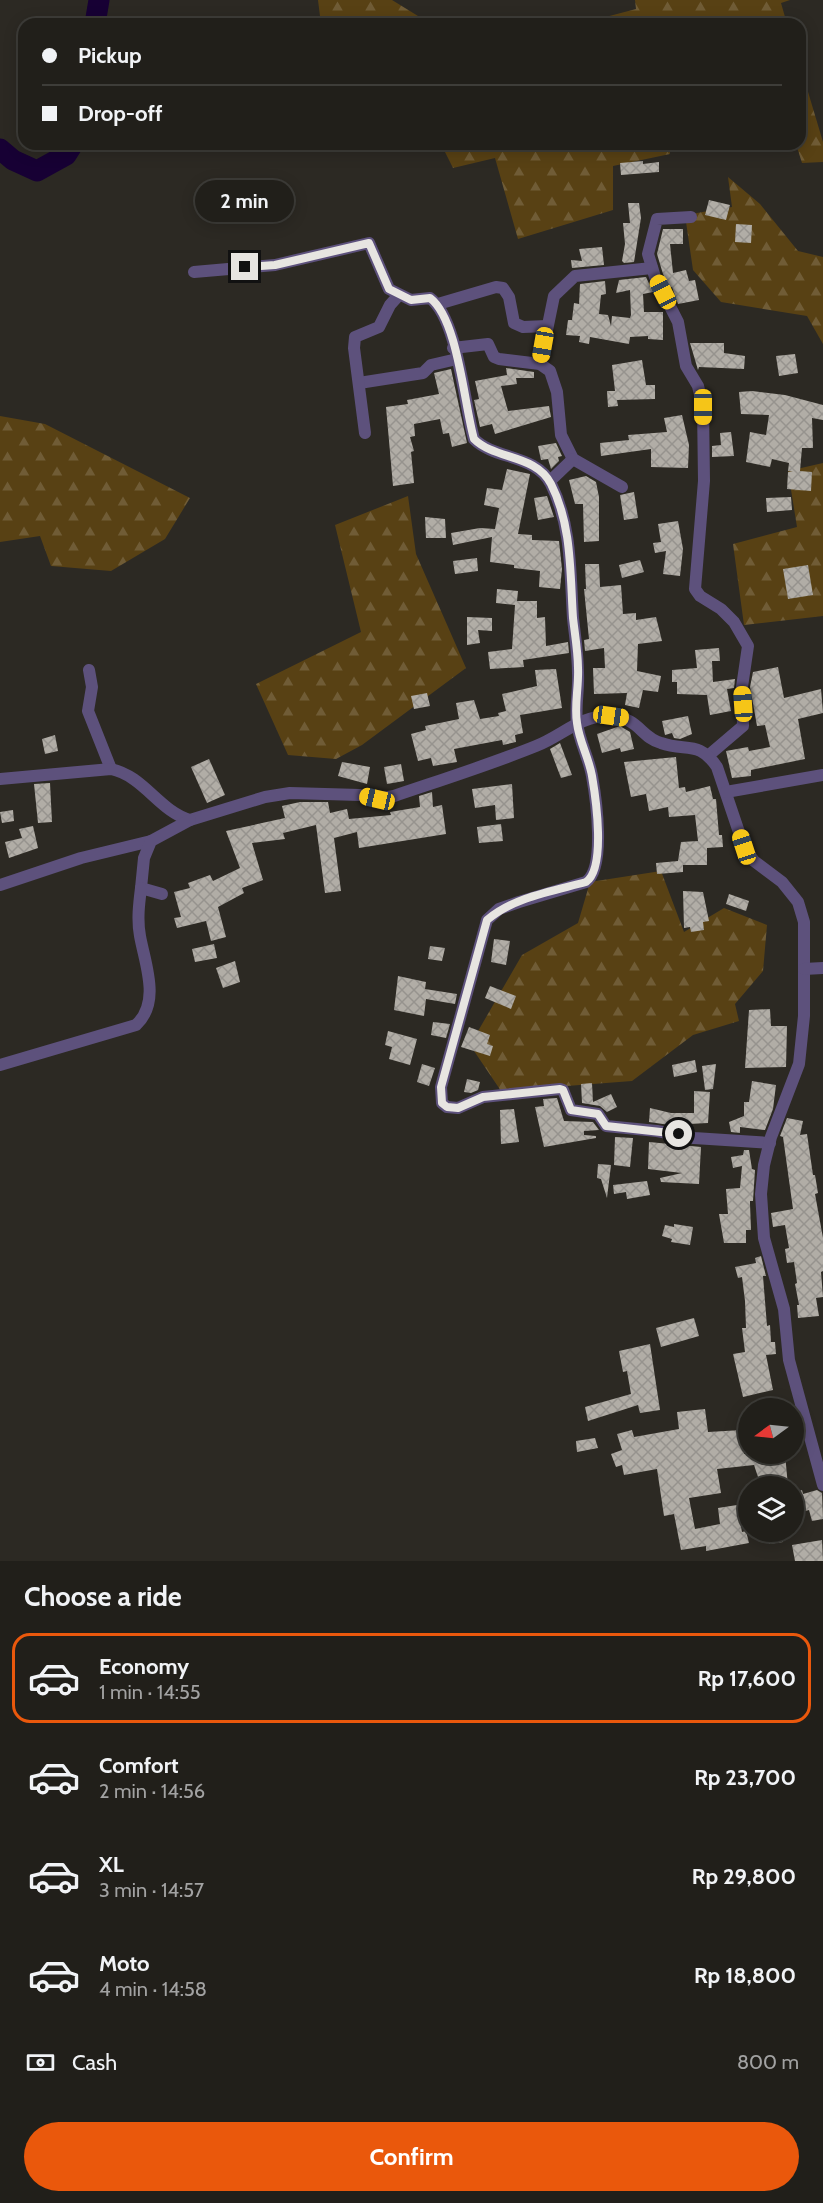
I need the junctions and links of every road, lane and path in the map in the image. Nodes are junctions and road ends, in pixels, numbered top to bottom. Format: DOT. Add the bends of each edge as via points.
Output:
graph roads {
  1 [pos="691,218"];
  2 [pos="652,268"];
  3 [pos="194,272"];
  4 [pos="398,296"];
  5 [pos="438,304"];
  6 [pos="547,326"];
  7 [pos="455,353"];
  8 [pos="540,364"];
  9 [pos="359,383"];
  10 [pos="365,433"];
  11 [pos="573,459"];
  12 [pos="550,481"];
  13 [pos="622,487"];
  14 [pos="89,670"];
  15 [pos="576,722"];
  16 [pos="709,755"];
  17 [pos="111,769"];
  18 [pos="823,775"];
  19 [pos="0,779"];
  20 [pos="726,792"];
  21 [pos="190,820"];
  22 [pos="151,841"];
  23 [pos="0,885"];
  24 [pos="141,888"];
  25 [pos="162,894"];
  26 [pos="823,968"];
  27 [pos="804,969"];
  28 [pos="0,1065"];
  29 [pos="770,1143"];
  30 [pos="823,1485"];
  1 -- 2 [label="street" via="660,218 654,222 648,254"];
  2 -- 6 [label="street" via="575,276 554,296"];
  2 -- 16 [label="street" via="678,322 686,366 702,396 704,481 695,589 734,622 748,646 742,687 743,726"];
  3 -- 4 [label="street" via="275,265 369,243 385,284"];
  4 -- 5 [label="street" via="416,301 430,298"];
  4 -- 9 [label="street" via="379,327 355,337"];
  5 -- 6 [label="street" via="503,288 509,297 514,323 523,327"];
  5 -- 7 [label="street"];
  6 -- 8 [label="street"];
  7 -- 8 [label="street" via="488,344 499,359"];
  7 -- 9 [label="street" via="423,372"];
  7 -- 12 [label="street" via="474,439 482,447 524,460"];
  8 -- 11 [label="street" via="555,379 561,435"];
  9 -- 10 [label="street"];
  11 -- 12 [label="street"];
  11 -- 13 [label="street"];
  12 -- 15 [label="street" via="559,502 571,559 578,668"];
  14 -- 17 [label="street" via="92,687 88,711"];
  15 -- 16 [label="street" via="595,717 624,718 657,742 694,748"];
  15 -- 21 [label="street" via="541,744 394,796 377,799 290,793"];
  15 -- 29 [label="street" via="593,784 597,828 594,873 586,882 509,905 487,920 440,1099 447,1107 458,1108 483,1097 560,1089 571,1110 598,1114 606,1126"];
  16 -- 20 [label="street"];
  17 -- 19 [label="street"];
  17 -- 21 [label="street" via="124,772 171,810"];
  18 -- 20 [label="street"];
  20 -- 27 [label="street" via="744,847 798,902 804,922"];
  21 -- 22 [label="street"];
  22 -- 23 [label="street" via="81,858"];
  22 -- 24 [label="street" via="144,858"];
  24 -- 25 [label="street"];
  24 -- 28 [label="street" via="138,915 148,963 149,1004 145,1016 136,1024"];
  26 -- 27 [label="street"];
  27 -- 29 [label="street" via="799,1064"];
  29 -- 30 [label="street" via="761,1194 764,1238 784,1309 789,1360"];
}
